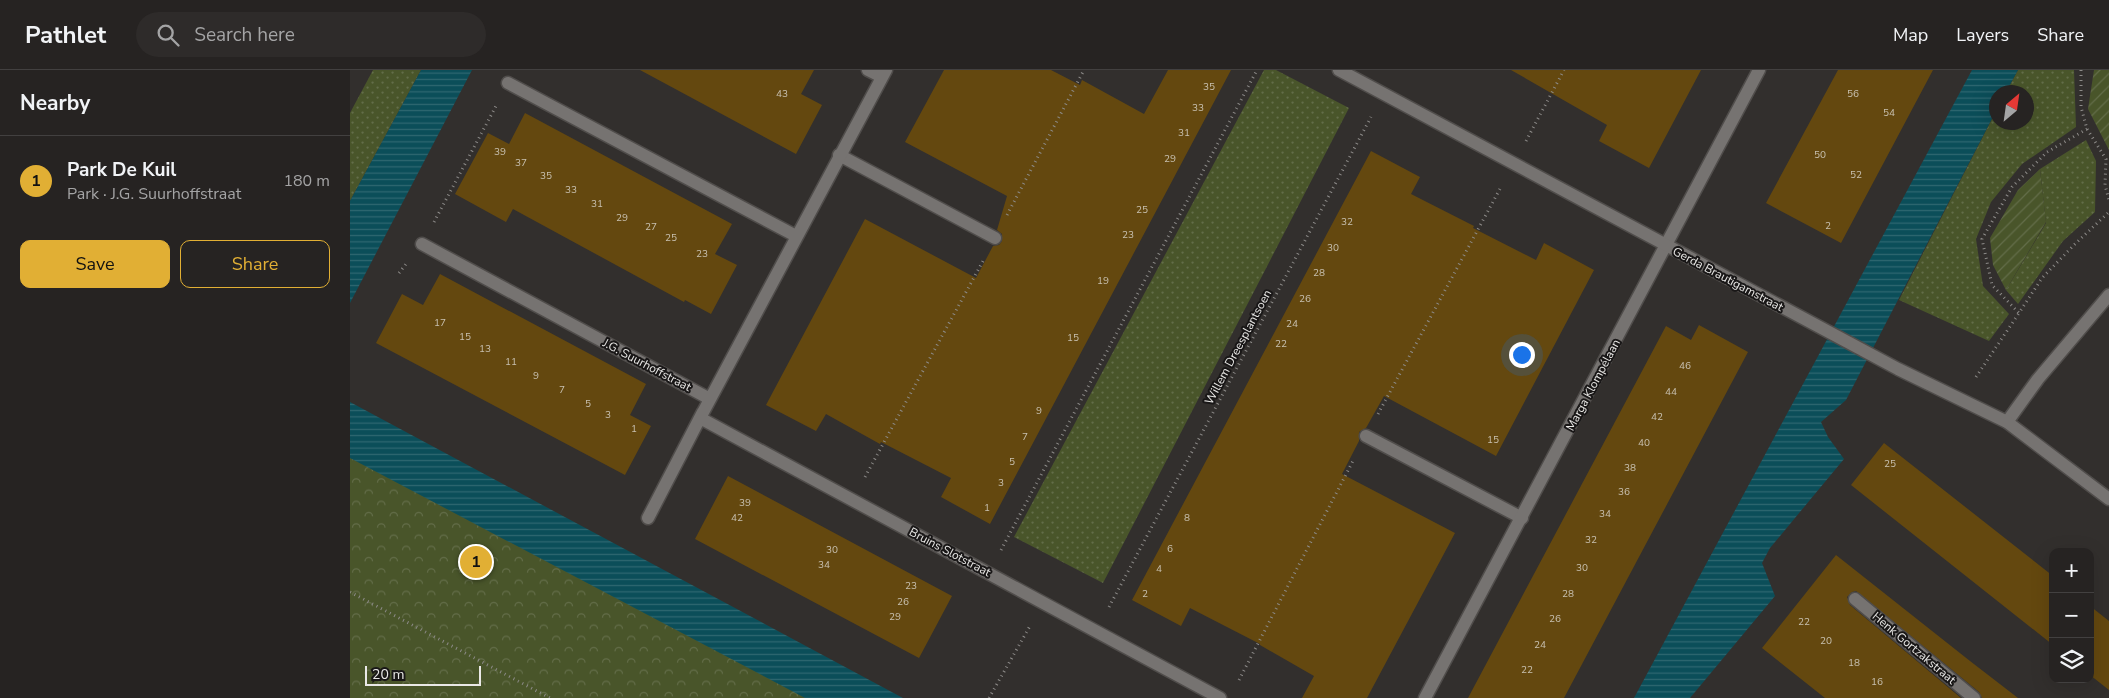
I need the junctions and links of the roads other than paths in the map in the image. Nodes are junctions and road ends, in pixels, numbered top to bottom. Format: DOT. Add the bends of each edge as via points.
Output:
graph roads {
  1 [pos="868,70"];
  2 [pos="1339,70"];
  3 [pos="1759,70"];
  4 [pos="884,74"];
  5 [pos="508,83"];
  6 [pos="839,155"];
  7 [pos="796,236"];
  8 [pos="995,238"];
  9 [pos="422,244"];
  10 [pos="1667,246"];
  11 [pos="2109,295"];
  12 [pos="710,398"];
  13 [pos="2007,422"];
  14 [pos="1366,436"];
  15 [pos="2109,499"];
  16 [pos="648,518"];
  17 [pos="1522,518"];
  18 [pos="1855,598"];
  19 [pos="1220,698"];
  20 [pos="1425,698"];
  21 [pos="1974,698"];
  1 -- 4 [label="street"];
  2 -- 10 [label="street, Gerda Brautigamstraat"];
  3 -- 10 [label="street, Marga Klompélaan"];
  4 -- 6 [label="street"];
  5 -- 7 [label="street"];
  6 -- 7 [label="street"];
  6 -- 8 [label="street"];
  7 -- 12 [label="street"];
  9 -- 12 [label="street, J.G. Suurhoffstraat"];
  10 -- 13 [label="street, Gerda Brautigamstraat" via="1898,369"];
  10 -- 17 [label="street, Marga Klompélaan"];
  11 -- 13 [label="street" via="2038,379"];
  12 -- 16 [label="street"];
  12 -- 19 [label="street, Bruins Slotstraat" via="700,418"];
  13 -- 15 [label="street, Gerda Brautigamstraat"];
  14 -- 17 [label="street"];
  17 -- 20 [label="street, Marga Klompélaan"];
  18 -- 21 [label="street, Henk Gortzakstraat"];
}
